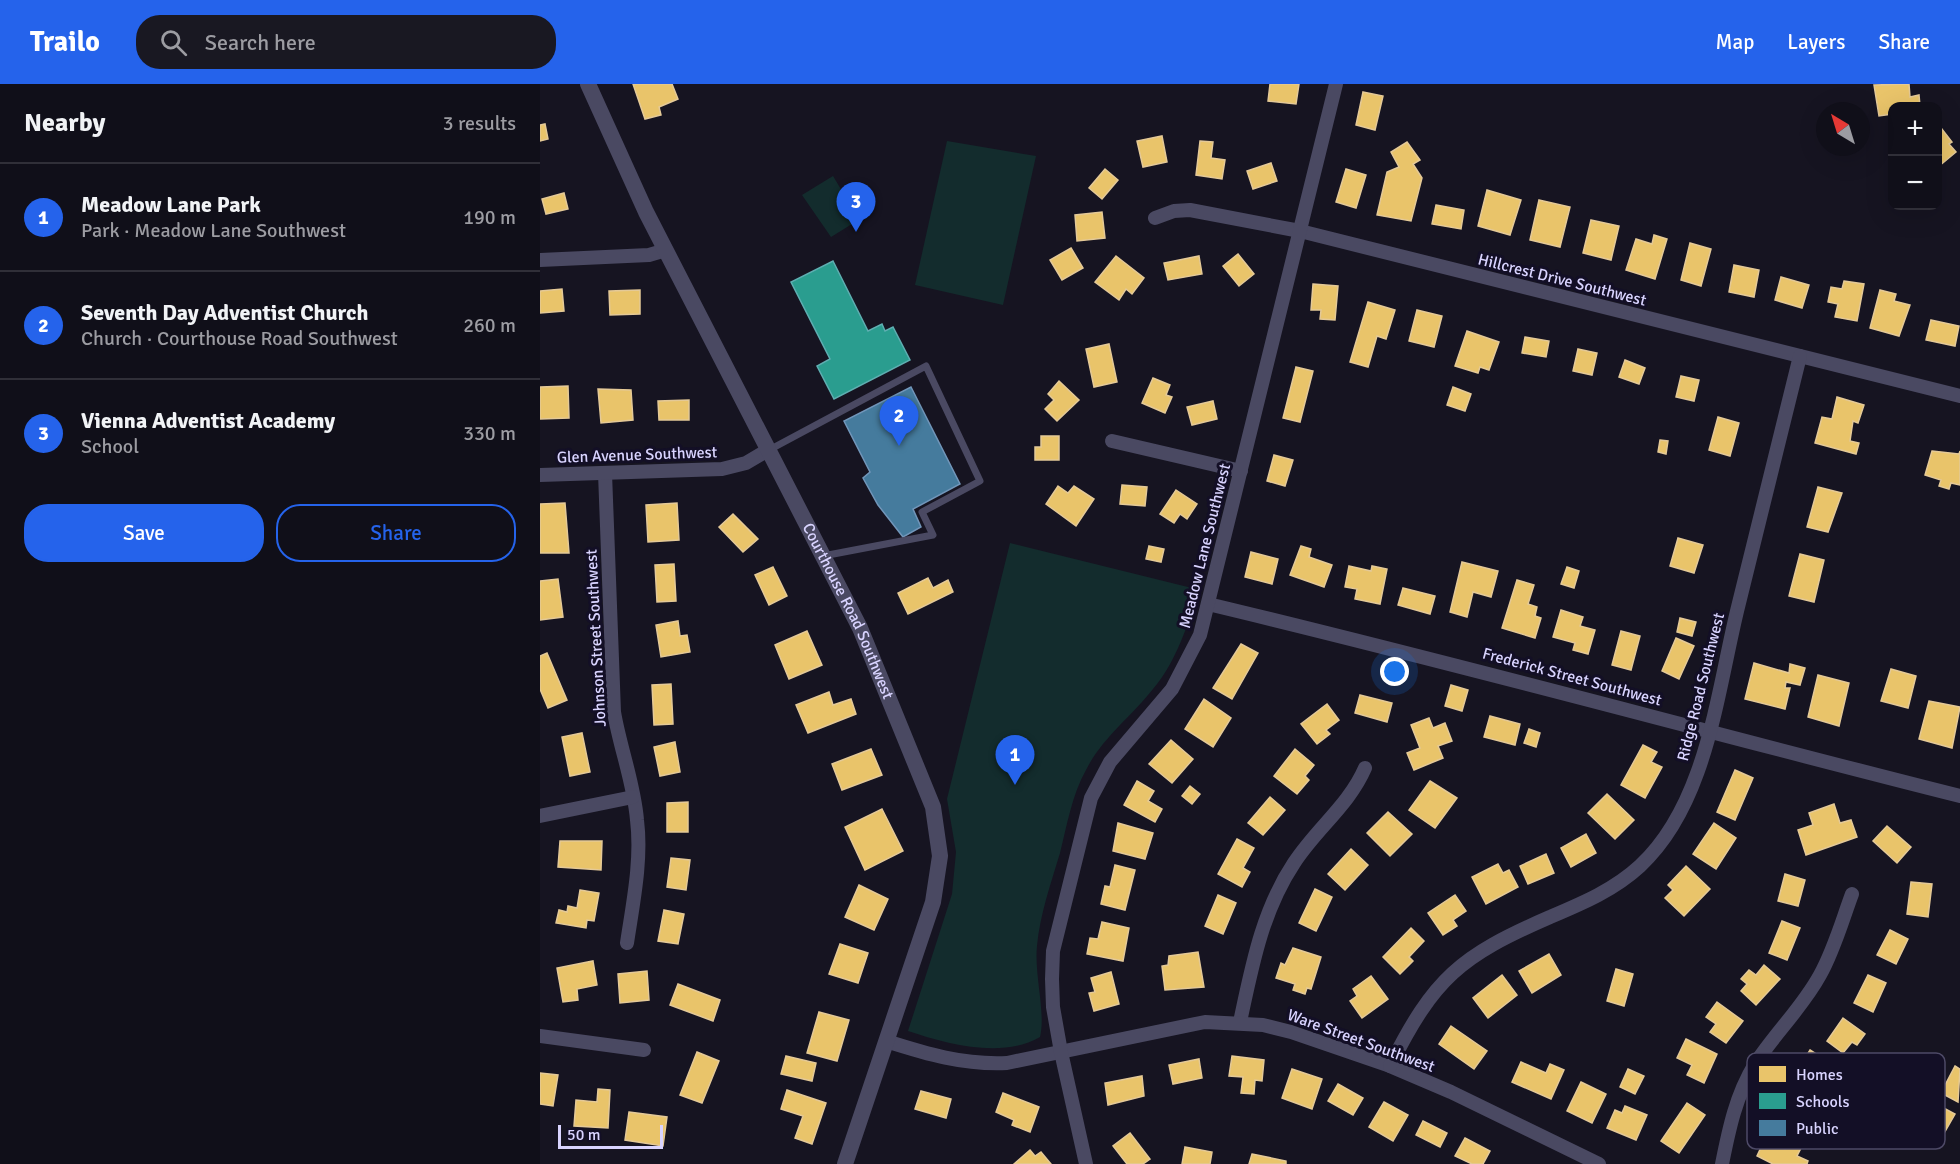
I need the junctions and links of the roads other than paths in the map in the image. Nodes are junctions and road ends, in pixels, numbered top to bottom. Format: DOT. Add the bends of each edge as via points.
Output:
graph roads {
  1 [pos="588,84"];
  2 [pos="1336,84"];
  3 [pos="1155,218"];
  4 [pos="1300,231"];
  5 [pos="666,250"];
  6 [pos="540,260"];
  7 [pos="1800,356"];
  8 [pos="1960,396"];
  9 [pos="1112,441"];
  10 [pos="768,450"];
  11 [pos="1241,471"];
  12 [pos="605,473"];
  13 [pos="540,475"];
  14 [pos="824,556"];
  15 [pos="1208,604"];
  16 [pos="1709,733"];
  17 [pos="1365,768"];
  18 [pos="1960,796"];
  19 [pos="633,797"];
  20 [pos="540,816"];
  21 [pos="1852,894"];
  22 [pos="627,943"];
  23 [pos="1240,1022"];
  24 [pos="540,1035"];
  25 [pos="886,1041"];
  26 [pos="644,1050"];
  27 [pos="1061,1052"];
  28 [pos="1763,1053"];
  29 [pos="1390,1066"];
  30 [pos="1747,1081"];
  31 [pos="845,1164"];
  32 [pos="1086,1164"];
  33 [pos="1599,1164"];
  34 [pos="1722,1164"];
  1 -- 5 [label="street, Courthouse Road Southwest"];
  2 -- 4 [label="street, Meadow Lane Southwest"];
  3 -- 4 [label="street, Hillcrest Drive Southwest" via="1190,210"];
  4 -- 7 [label="street, Hillcrest Drive Southwest"];
  4 -- 11 [label="street, Meadow Lane Southwest"];
  5 -- 6 [label="street" via="649,255"];
  5 -- 10 [label="street, Courthouse Road Southwest"];
  7 -- 8 [label="street, Hillcrest Drive Southwest"];
  7 -- 16 [label="street, Ridge Road Southwest"];
  9 -- 11 [label="street"];
  10 -- 12 [label="street, Glen Avenue Southwest" via="731,468"];
  10 -- 14 [label="street, Courthouse Road Southwest"];
  10 -- 14 [label="lane" via="926,366 980,480 922,512 933,535"];
  11 -- 15 [label="street, Meadow Lane Southwest"];
  12 -- 13 [label="street, Glen Avenue Southwest"];
  12 -- 19 [label="street, Johnson Street Southwest" via="614,712"];
  14 -- 25 [label="street, Courthouse Road Southwest" via="878,669 939,831 939,867 933,902"];
  15 -- 16 [label="street, Frederick Street Southwest" via="1470,667"];
  15 -- 27 [label="street, Meadow Lane Southwest" via="1200,635 1172,689 1110,762 1091,798 1053,951 1053,1007"];
  16 -- 18 [label="street, Frederick Street Southwest"];
  16 -- 29 [label="street, Ridge Road Southwest" via="1686,802 1659,846 1641,866 1599,896 1508,935 1466,961 1426,1001"];
  17 -- 23 [label="street" via="1350,797 1310,841 1279,888 1256,948"];
  19 -- 20 [label="street"];
  19 -- 22 [label="street, Johnson Street Southwest" via="639,846"];
  21 -- 28 [label="street" via="1821,975"];
  23 -- 27 [label="street, Ware Street Southwest" via="1204,1022"];
  23 -- 29 [label="street, Ware Street Southwest" via="1291,1032"];
  24 -- 26 [label="street"];
  25 -- 27 [label="street, Ware Street Southwest" via="939,1058 983,1064"];
  25 -- 31 [label="street, Courthouse Road Southwest"];
  27 -- 32 [label="street, Meadow Lane Southwest"];
  29 -- 33 [label="street, Ware Street Southwest"];
  30 -- 34 [label="street" via="1732,1116"];
}
